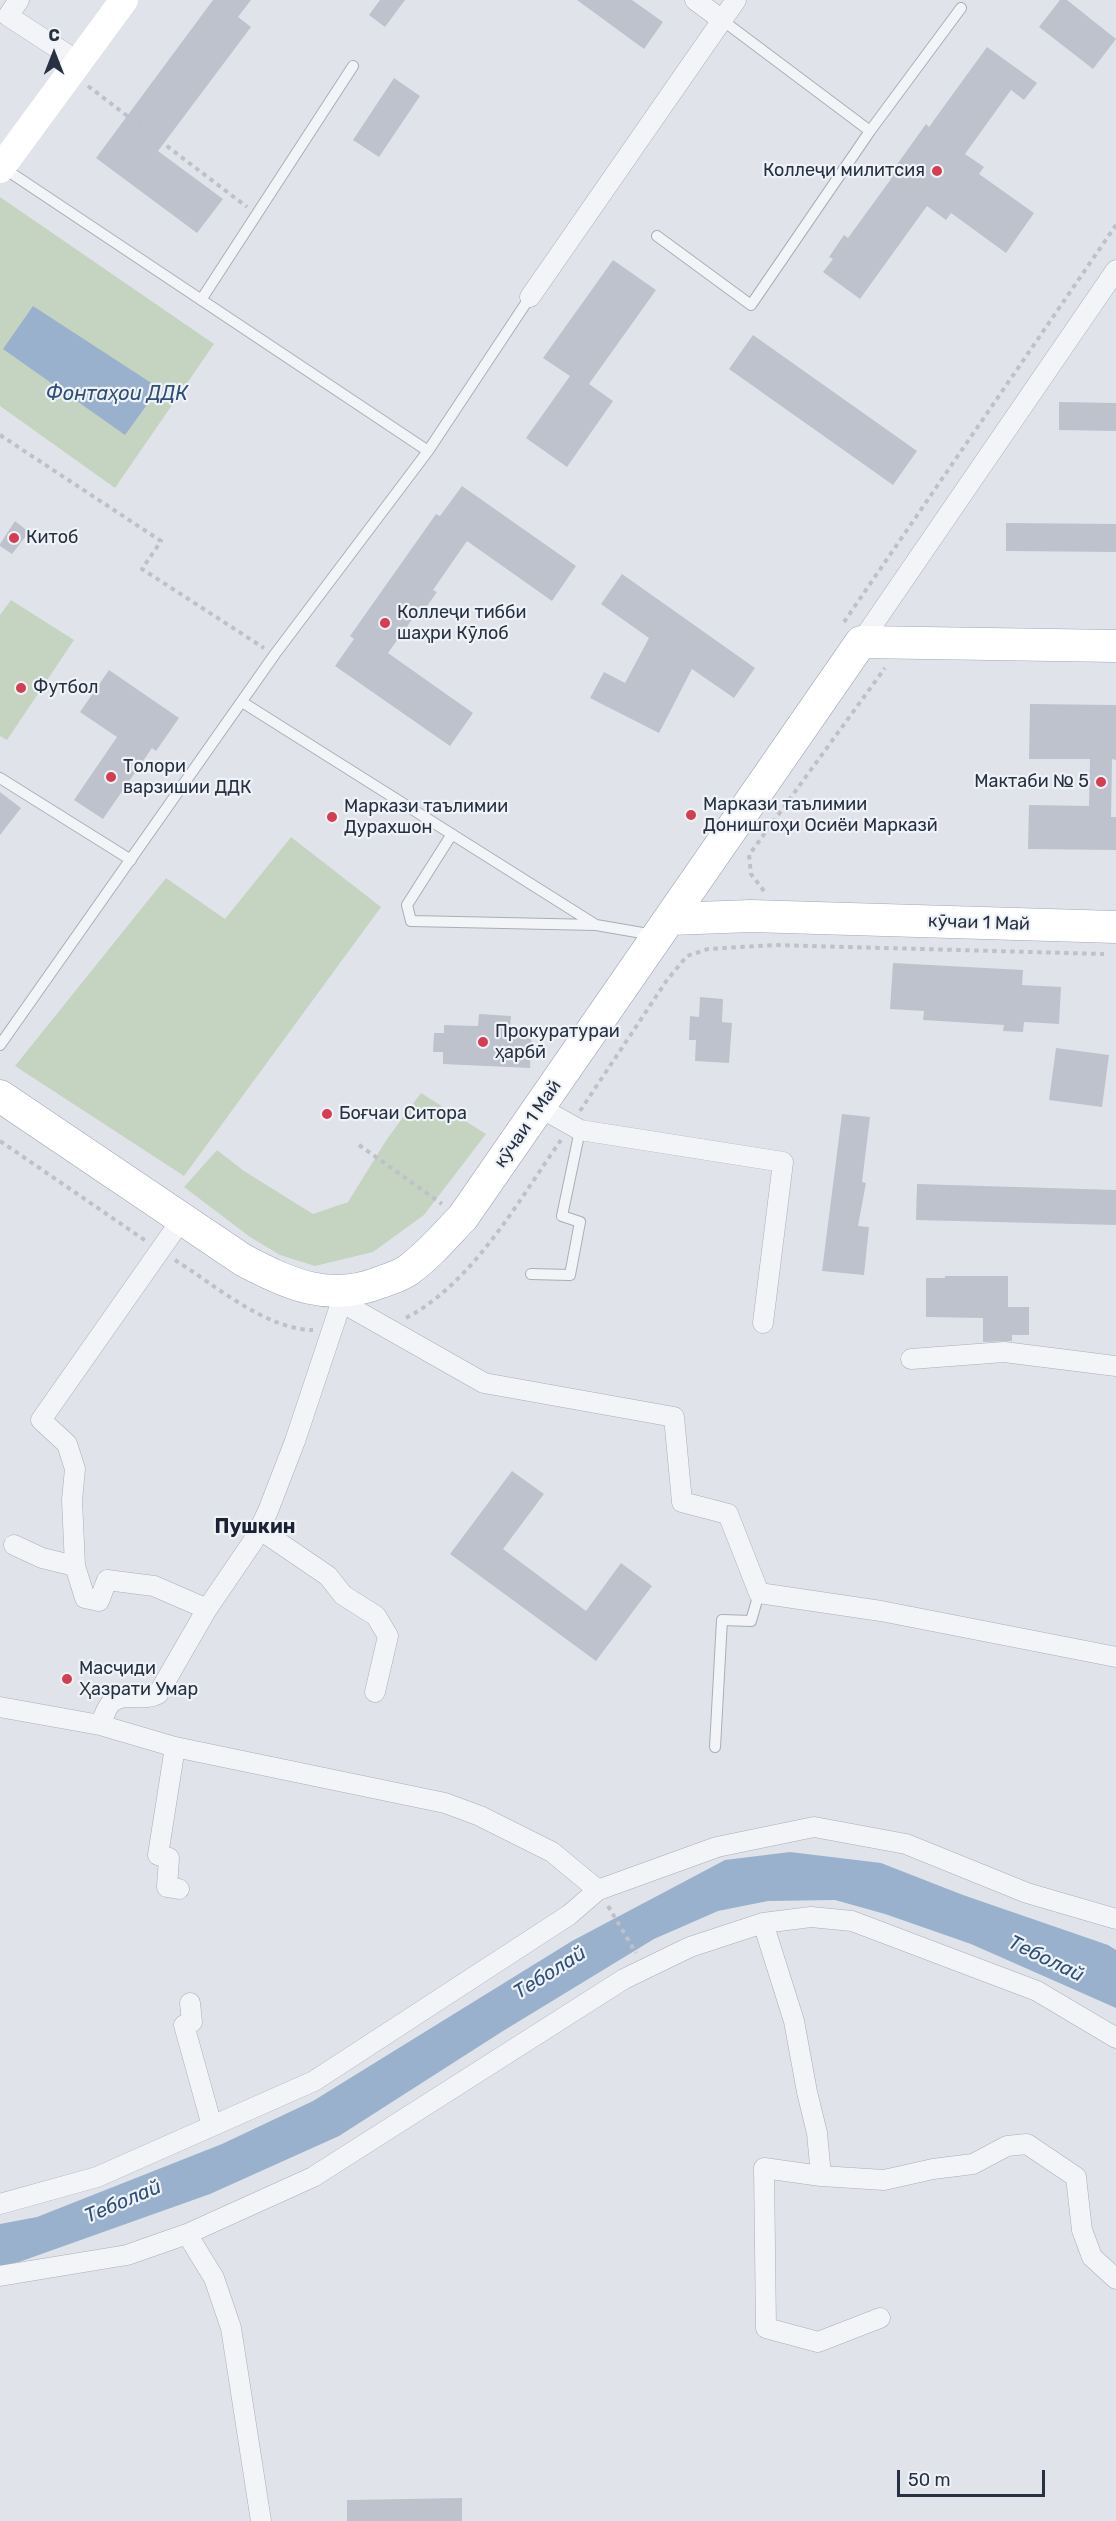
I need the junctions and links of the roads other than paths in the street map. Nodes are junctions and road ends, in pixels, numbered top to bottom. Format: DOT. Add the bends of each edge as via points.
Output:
graph roads {
  1 [pos="19,0"];
  2 [pos="124,0"];
  3 [pos="695,0"];
  4 [pos="736,0"];
  5 [pos="961,8"];
  6 [pos="722,20"];
  7 [pos="353,66"];
  8 [pos="75,67"];
  9 [pos="870,131"];
  10 [pos="1,168"];
  11 [pos="657,236"];
  12 [pos="1116,270"];
  13 [pos="530,297"];
  14 [pos="201,300"];
  15 [pos="428,451"];
  16 [pos="851,634"];
  17 [pos="1116,646"];
  18 [pos="242,702"];
  19 [pos="0,778"];
  20 [pos="452,834"];
  21 [pos="131,860"];
  22 [pos="596,925"];
  23 [pos="1116,927"];
  24 [pos="664,928"];
  25 [pos="0,1045"];
  26 [pos="0,1096"];
  27 [pos="539,1107"];
  28 [pos="580,1130"];
  29 [pos="182,1219"];
  30 [pos="531,1274"];
  31 [pos="343,1297"];
  32 [pos="763,1323"];
  33 [pos="911,1359"];
  34 [pos="1116,1366"];
  35 [pos="259,1529"];
  36 [pos="14,1545"];
  37 [pos="75,1566"];
  38 [pos="759,1593"];
  39 [pos="207,1609"];
  40 [pos="1116,1657"];
  41 [pos="375,1692"];
  42 [pos="0,1707"];
  43 [pos="100,1725"];
  44 [pos="176,1747"];
  45 [pos="715,1747"];
  46 [pos="179,1889"];
  47 [pos="598,1890"];
  48 [pos="1116,1919"];
  49 [pos="763,1923"];
  50 [pos="190,2003"];
  51 [pos="1116,2038"];
  52 [pos="212,2126"];
  53 [pos="820,2176"];
  54 [pos="0,2204"];
  55 [pos="187,2234"];
  56 [pos="0,2276"];
  57 [pos="1116,2279"];
  58 [pos="880,2318"];
  59 [pos="261,2521"];
  1 -- 8 [label="street" via="8,16"];
  2 -- 8 [label="street"];
  3 -- 6 [label="street"];
  4 -- 6 [label="street"];
  5 -- 9 [label="lane"];
  6 -- 9 [label="lane"];
  6 -- 13 [label="street"];
  7 -- 14 [label="lane"];
  8 -- 10 [label="street"];
  9 -- 11 [label="lane" via="752,305"];
  10 -- 14 [label="lane"];
  12 -- 16 [label="street"];
  13 -- 15 [label="lane"];
  14 -- 15 [label="lane"];
  15 -- 18 [label="lane"];
  16 -- 17 [label="main road" via="903,643"];
  16 -- 24 [label="main road"];
  18 -- 20 [label="lane"];
  18 -- 21 [label="lane"];
  19 -- 21 [label="lane"];
  20 -- 22 [label="lane"];
  20 -- 22 [label="lane" via="407,905 411,921"];
  21 -- 25 [label="lane"];
  22 -- 24 [label="lane"];
  23 -- 24 [label="main road, кӯчаи 1 Май" via="751,916"];
  24 -- 27 [label="main road, кӯчаи 1 Май"];
  26 -- 29 [label="main road, кӯчаи 1 Май"];
  27 -- 28 [label="street"];
  27 -- 31 [label="main road, кӯчаи 1 Май" via="447,1206 431,1251 405,1273"];
  28 -- 30 [label="lane" via="562,1216 580,1222 570,1275"];
  28 -- 32 [label="street" via="783,1162"];
  29 -- 31 [label="main road, кӯчаи 1 Май" via="275,1277"];
  29 -- 37 [label="street" via="40,1420 66,1444 75,1469"];
  31 -- 35 [label="street" via="295,1442"];
  31 -- 38 [label="street" via="484,1383 674,1417 682,1502 728,1514"];
  33 -- 34 [label="street" via="1004,1352"];
  35 -- 39 [label="street"];
  35 -- 41 [label="street" via="328,1576 343,1594 376,1616 388,1636"];
  36 -- 37 [label="street" via="42,1558"];
  37 -- 39 [label="street" via="85,1598 99,1602 107,1580 154,1586"];
  38 -- 40 [label="street" via="881,1611"];
  38 -- 45 [label="lane" via="752,1621 722,1620"];
  39 -- 43 [label="street" via="158,1694 148,1699 122,1697 110,1704"];
  42 -- 43 [label="street"];
  43 -- 44 [label="street"];
  44 -- 46 [label="street" via="158,1855 169,1858 167,1887"];
  44 -- 47 [label="street" via="446,1803 552,1852"];
  47 -- 48 [label="street" via="717,1847 814,1827 906,1844 1027,1893"];
  47 -- 52 [label="street" via="569,1914 314,2082"];
  49 -- 51 [label="street" via="811,1917 852,1921 1037,1991"];
  49 -- 53 [label="street" via="794,2021 817,2133"];
  49 -- 55 [label="street" via="690,1947 624,1979 313,2177"];
  50 -- 52 [label="street" via="192,2022 184,2025"];
  52 -- 54 [label="street" via="98,2176"];
  53 -- 57 [label="street" via="884,2180 973,2164 1007,2146 1027,2144 1076,2177 1082,2230 1092,2257"];
  53 -- 58 [label="street" via="764,2168 766,2328 818,2342"];
  55 -- 56 [label="street" via="127,2255"];
  55 -- 59 [label="street" via="214,2278 231,2328"];
}
